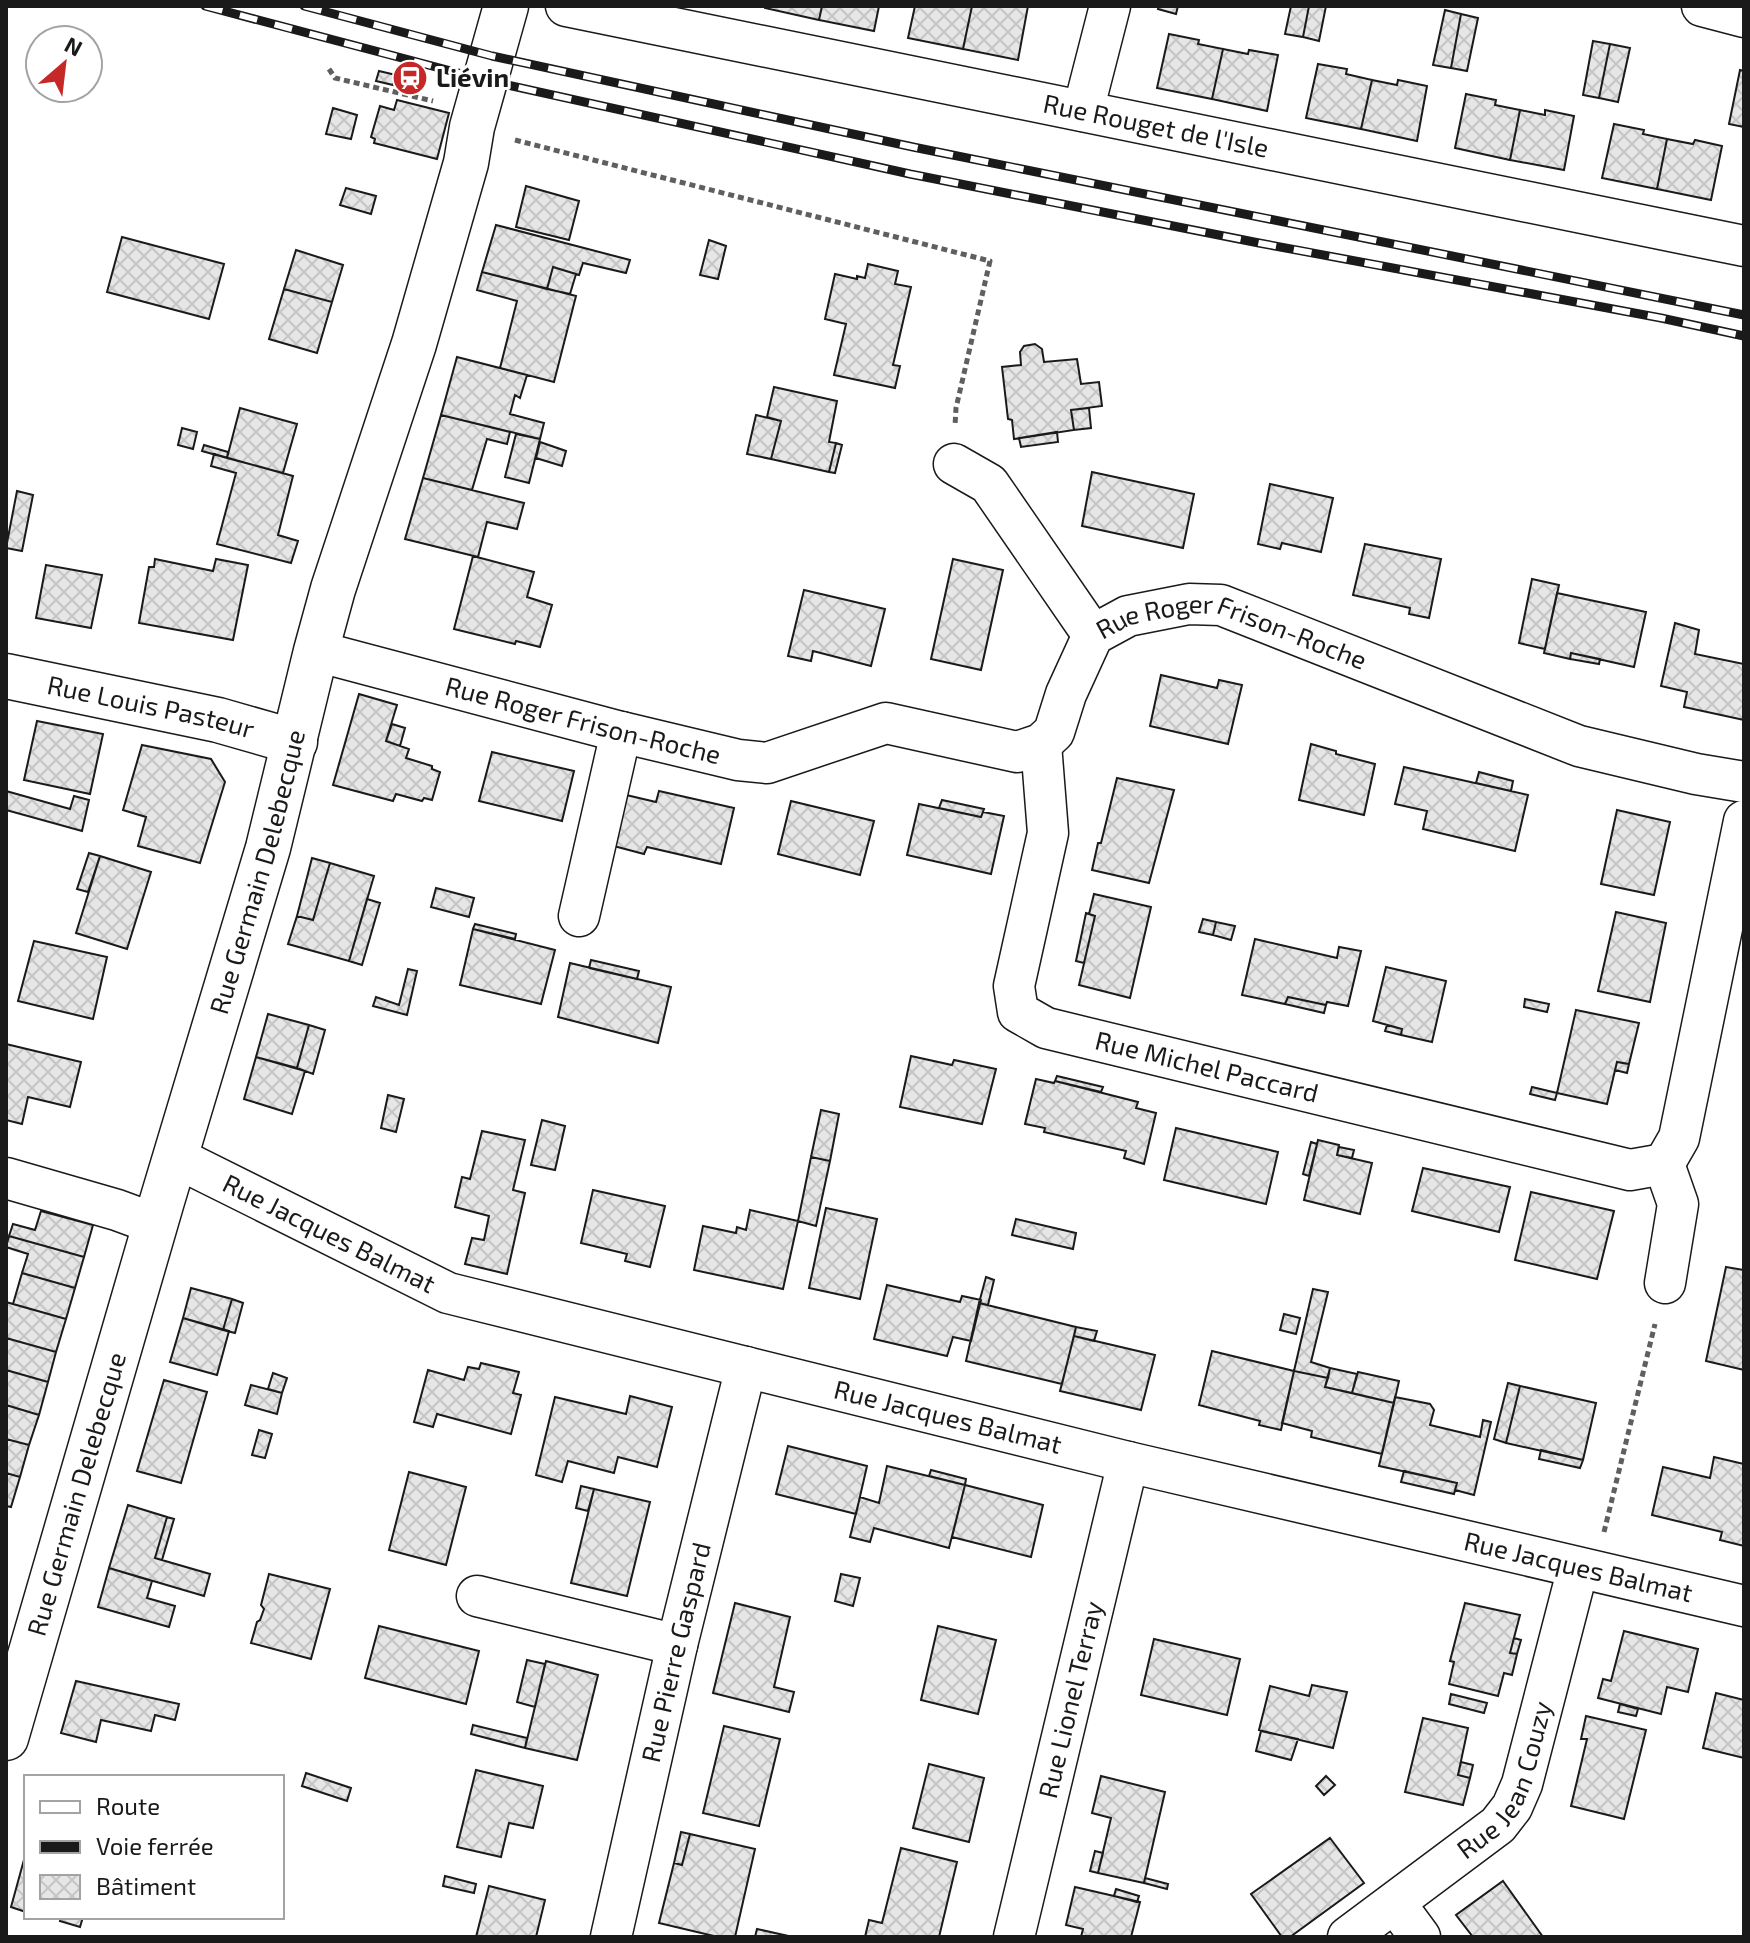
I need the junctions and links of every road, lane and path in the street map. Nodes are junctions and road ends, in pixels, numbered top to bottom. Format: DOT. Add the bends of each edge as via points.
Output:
graph roads {
  1 [pos="506,6"];
  2 [pos="566,6"];
  3 [pos="1110,6"];
  4 [pos="1702,6"];
  5 [pos="1744,17"];
  6 [pos="329,69"];
  7 [pos="1083,111"];
  8 [pos="474,120"];
  9 [pos="1744,246"];
  10 [pos="954,464"];
  11 [pos="1093,635"];
  12 [pos="316,651"];
  13 [pos="6,676"];
  14 [pos="621,732"];
  15 [pos="295,742"];
  16 [pos="1041,744"];
  17 [pos="1744,782"];
  18 [pos="1744,821"];
  19 [pos="579,916"];
  20 [pos="175,1157"];
  21 [pos="1664,1164"];
  22 [pos="6,1178"];
  23 [pos="155,1224"];
  24 [pos="1665,1283"];
  25 [pos="746,1367"];
  26 [pos="1128,1462"];
  27 [pos="1586,1570"];
  28 [pos="477,1596"];
  29 [pos="1744,1606"];
  30 [pos="677,1645"];
  31 [pos="6,1738"];
  32 [pos="1395,1903"];
  33 [pos="611,1937"];
  34 [pos="1014,1937"];
  35 [pos="1348,1937"];
  36 [pos="1420,1937"];
  1 -- 8 [label="street, Rue Germain Delebecque"];
  2 -- 7 [label="street, Rue Rouget de l'Isle"];
  3 -- 7 [label="street"];
  4 -- 5 [label="street"];
  6 -- 8 [label="path" via="335,78"];
  7 -- 9 [label="street, Rue Rouget de l'Isle"];
  8 -- 10 [label="path" via="990,261 956,408"];
  8 -- 12 [label="street, Rue Germain Delebecque" via="414,344"];
  10 -- 11 [label="street" via="989,484"];
  11 -- 16 [label="street, Rue Roger Frison-Roche" via="1054,732"];
  11 -- 17 [label="street, Rue Roger Frison-Roche" via="1128,616 1189,604 1221,605 1579,746"];
  12 -- 14 [label="street, Rue Roger Frison-Roche"];
  12 -- 15 [label="street, Rue Germain Delebecque"];
  13 -- 15 [label="street, Rue Louis Pasteur" via="218,720"];
  14 -- 16 [label="street, Rue Roger Frison-Roche" via="767,763 886,723 1017,752"];
  14 -- 19 [label="street"];
  15 -- 20 [label="street, Rue Germain Delebecque"];
  16 -- 21 [label="street, Rue Michel Paccard" via="1048,833 1014,986 1018,1012 1046,1028 1614,1167"];
  18 -- 21 [label="street" via="1679,1138"];
  20 -- 23 [label="street, Rue Germain Delebecque"];
  20 -- 25 [label="street, Rue Jacques Balmat" via="448,1293"];
  21 -- 24 [label="street" via="1678,1204"];
  22 -- 23 [label="street"];
  23 -- 31 [label="street, Rue Germain Delebecque"];
  24 -- 27 [label="path"];
  25 -- 26 [label="street, Rue Jacques Balmat"];
  25 -- 30 [label="street, Rue Pierre Gaspard"];
  26 -- 27 [label="street, Rue Jacques Balmat"];
  26 -- 34 [label="street, Rue Lionel Terray"];
  27 -- 29 [label="street, Rue Jacques Balmat"];
  27 -- 32 [label="street, Rue Jean Couzy" via="1512,1807 1498,1825"];
  28 -- 30 [label="street"];
  30 -- 33 [label="street, Rue Pierre Gaspard"];
  32 -- 35 [label="street, Rue Jean Couzy"];
  32 -- 36 [label="street"];
}
